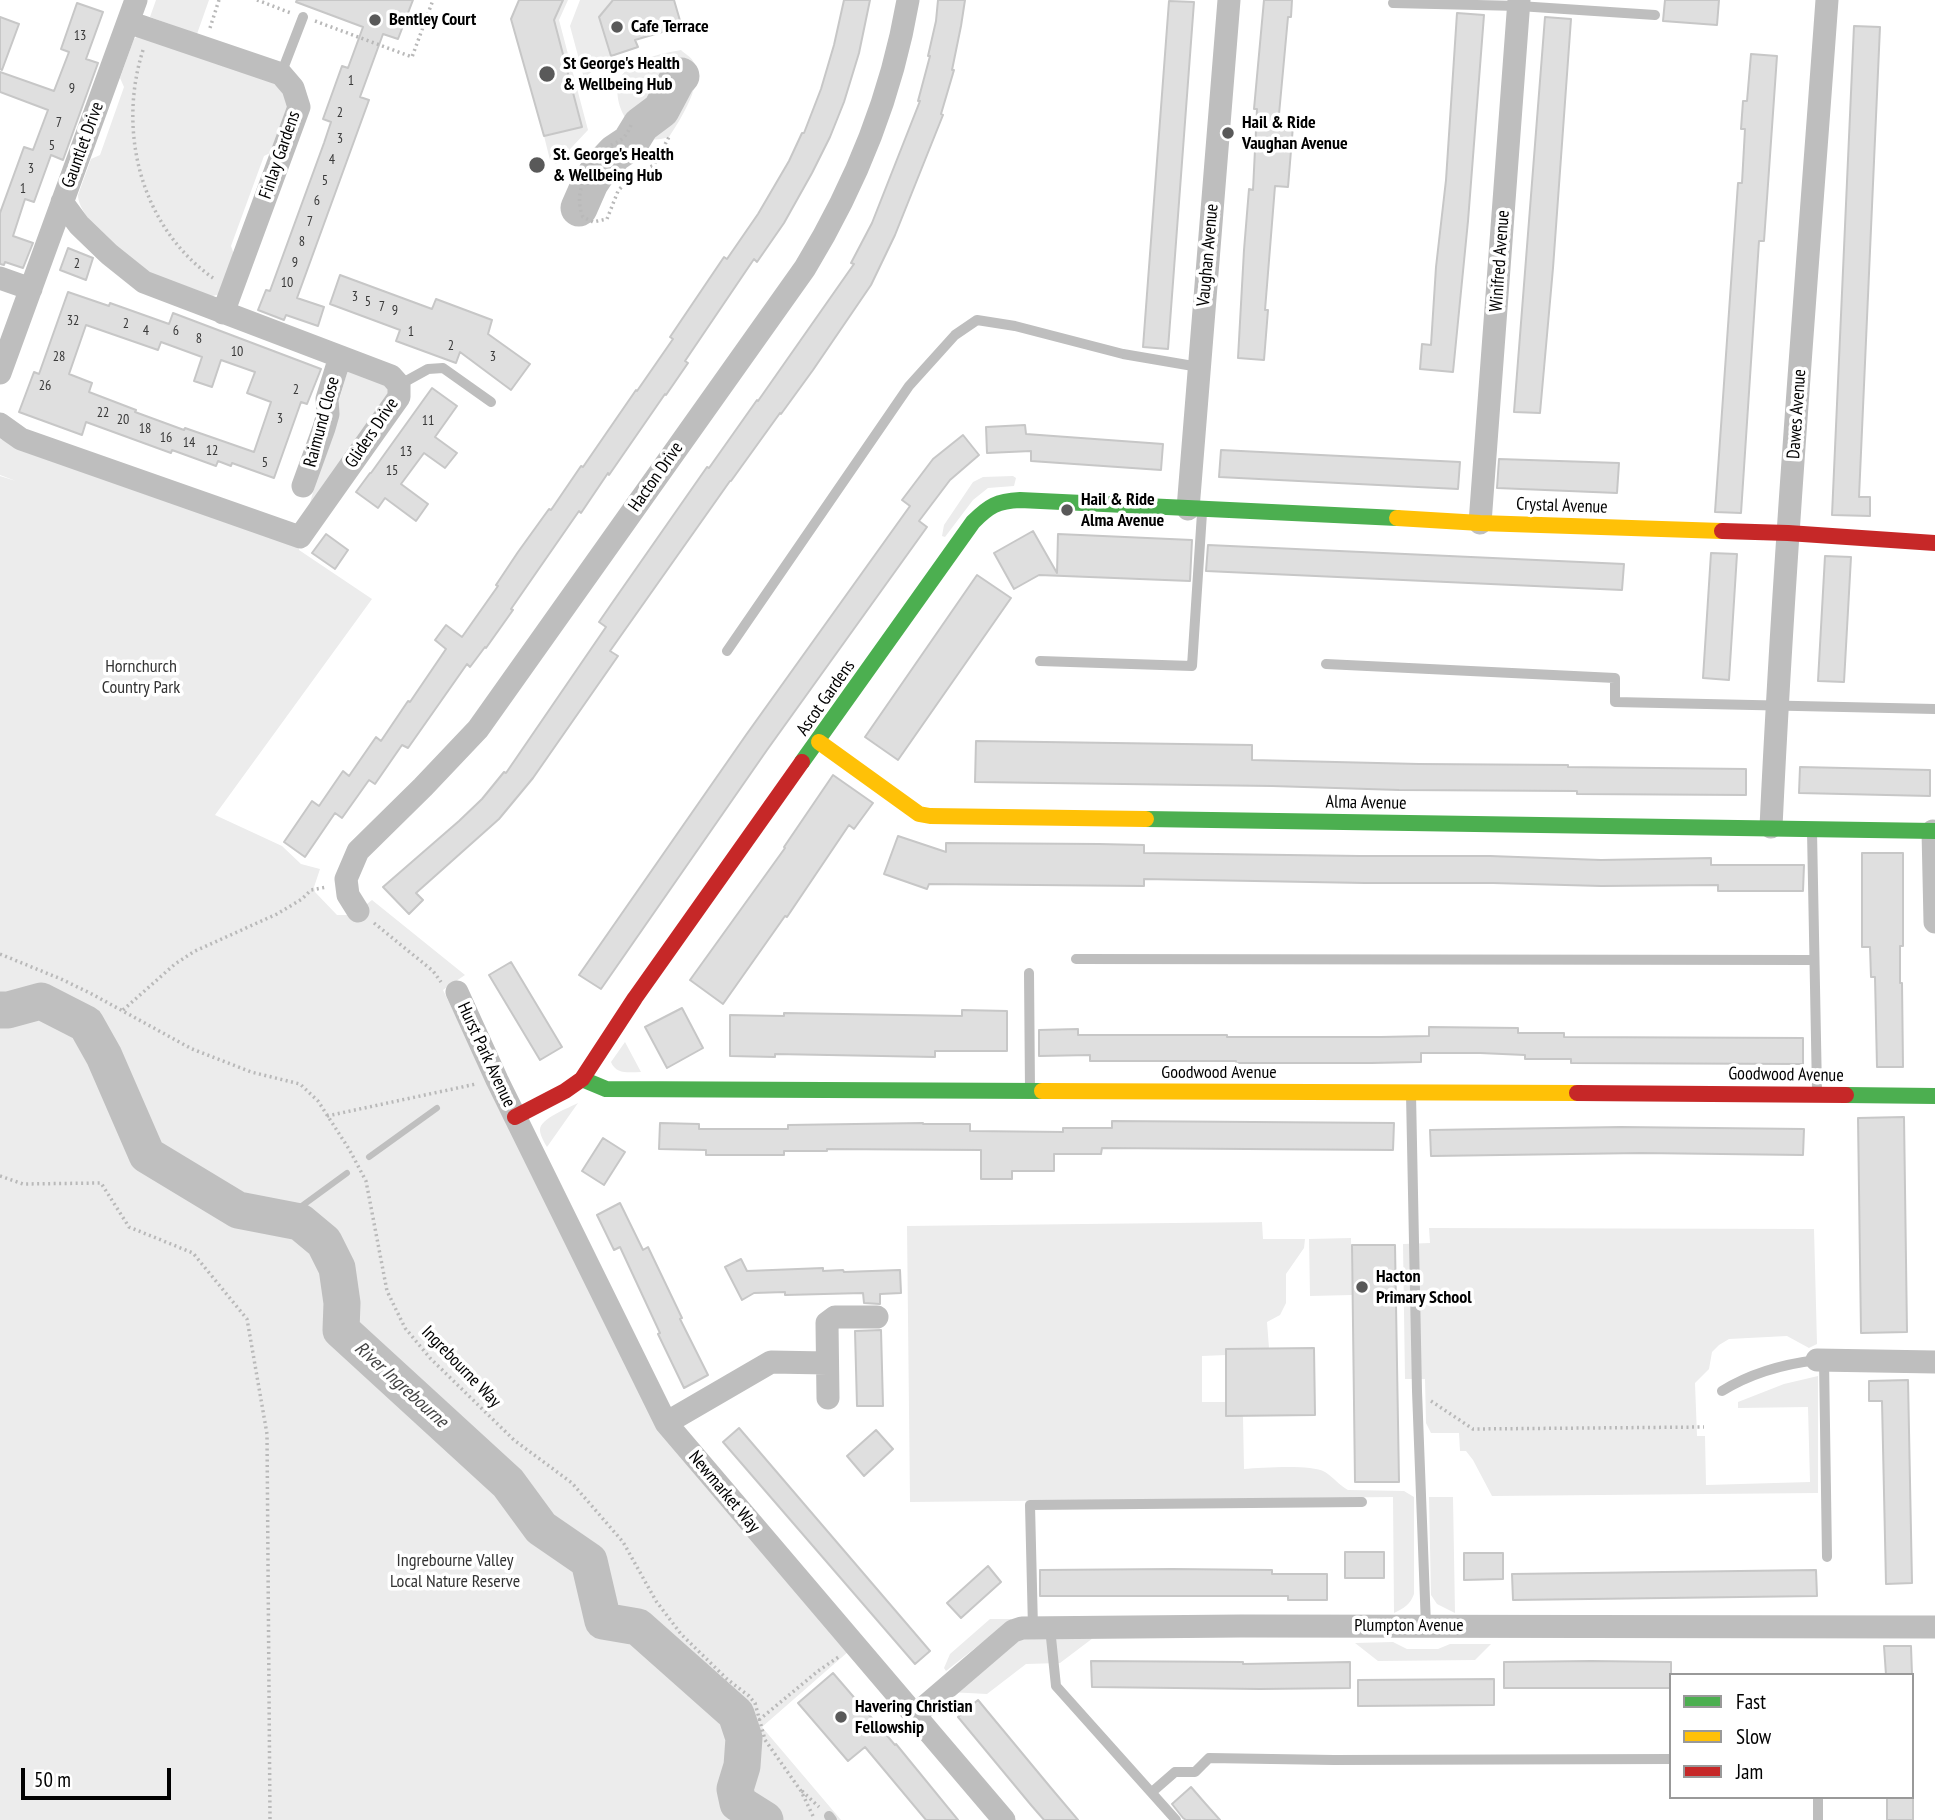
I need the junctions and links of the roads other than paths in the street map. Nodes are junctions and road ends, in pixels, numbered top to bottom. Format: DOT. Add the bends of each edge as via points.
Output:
graph roads {
  1 [pos="908,0"];
  2 [pos="1230,0"];
  3 [pos="1827,0"];
  4 [pos="1519,3"];
  5 [pos="1393,4"];
  6 [pos="132,11"];
  7 [pos="1655,15"];
  8 [pos="303,17"];
  9 [pos="281,74"];
  10 [pos="62,202"];
  11 [pos="0,278"];
  12 [pos="31,289"];
  13 [pos="227,302"];
  14 [pos="340,357"];
  15 [pos="1199,367"];
  16 [pos="0,373"];
  17 [pos="399,385"];
  18 [pos="491,402"];
  19 [pos="0,424"];
  20 [pos="303,486"];
  21 [pos="1195,509"];
  22 [pos="1480,523"];
  23 [pos="1788,533"];
  24 [pos="1935,542"];
  25 [pos="727,651"];
  26 [pos="1040,661"];
  27 [pos="1326,664"];
  28 [pos="1776,706"];
  29 [pos="1935,709"];
  30 [pos="819,742"];
  31 [pos="1771,827"];
  32 [pos="1812,828"];
  33 [pos="1934,831"];
  34 [pos="358,911"];
  35 [pos="1935,922"];
  36 [pos="1076,958"];
  37 [pos="1814,960"];
  38 [pos="1029,974"];
  39 [pos="457,992"];
  40 [pos="582,1079"];
  41 [pos="1411,1091"];
  42 [pos="1030,1092"];
  43 [pos="1817,1094"];
  44 [pos="1935,1096"];
  45 [pos="516,1117"];
  46 [pos="877,1317"];
  47 [pos="1821,1359"];
  48 [pos="1935,1362"];
  49 [pos="827,1363"];
  50 [pos="1722,1391"];
  51 [pos="828,1398"];
  52 [pos="666,1423"];
  53 [pos="1362,1502"];
  54 [pos="1827,1557"];
  55 [pos="1426,1626"];
  56 [pos="1935,1627"];
  57 [pos="1041,1628"];
  58 [pos="915,1715"];
  59 [pos="1669,1759"];
  60 [pos="1152,1793"];
  61 [pos="1818,1799"];
  62 [pos="1004,1820"];
  63 [pos="1177,1820"];
  64 [pos="1818,1820"];
  1 -- 34 [label="street, Hacton Drive" via="894,67 867,142 840,205 805,268 478,729 358,851 345,879"];
  2 -- 15 [label="street, Vaughan Avenue"];
  3 -- 23 [label="street, Dawes Avenue"];
  4 -- 5 [label="lane"];
  4 -- 7 [label="lane"];
  4 -- 22 [label="street, Winifred Avenue"];
  6 -- 9 [label="street" via="150,30"];
  6 -- 10 [label="street, Gauntlet Drive"];
  8 -- 9 [label="lane"];
  9 -- 13 [label="street, Finlay Gardens" via="293,88 299,107"];
  10 -- 12 [label="street, Gauntlet Drive"];
  10 -- 13 [label="street, Gliders Drive" via="108,254 144,282"];
  11 -- 12 [label="street"];
  12 -- 16 [label="street"];
  13 -- 14 [label="street, Gliders Drive"];
  14 -- 17 [label="street, Gliders Drive" via="391,376"];
  14 -- 20 [label="street, Raimund Close" via="324,428"];
  15 -- 21 [label="street, Vaughan Avenue"];
  15 -- 25 [label="lane" via="977,320 955,335 909,386"];
  17 -- 18 [label="lane" via="428,369 443,368"];
  17 -- 19 [label="street, Gliders Drive" via="399,397 300,537 20,439"];
  21 -- 22 [label="street, Crystal Avenue"];
  21 -- 26 [label="lane" via="1192,666"];
  21 -- 30 [label="street, Ascot Gardens" via="1011,500 991,505 974,522"];
  22 -- 23 [label="street, Crystal Avenue"];
  23 -- 24 [label="street, Crystal Avenue"];
  23 -- 28 [label="street, Dawes Avenue"];
  27 -- 28 [label="lane" via="1615,678 1615,702"];
  28 -- 29 [label="lane"];
  28 -- 31 [label="street, Dawes Avenue"];
  30 -- 31 [label="street, Alma Avenue" via="919,814 930,816"];
  30 -- 40 [label="street, Ascot Gardens"];
  31 -- 32 [label="street, Alma Avenue"];
  32 -- 33 [label="street, Alma Avenue"];
  32 -- 37 [label="lane"];
  33 -- 35 [label="street"];
  36 -- 37 [label="lane"];
  37 -- 43 [label="lane"];
  38 -- 42 [label="lane"];
  39 -- 45 [label="street, Hurst Park Avenue"];
  40 -- 42 [label="street, Goodwood Avenue" via="606,1089"];
  40 -- 45 [label="street"];
  41 -- 42 [label="street, Goodwood Avenue"];
  41 -- 43 [label="street, Goodwood Avenue"];
  41 -- 55 [label="lane"];
  43 -- 44 [label="street, Goodwood Avenue"];
  45 -- 52 [label="street, Newmarket Way"];
  46 -- 49 [label="street" via="835,1317 827,1323"];
  47 -- 48 [label="street"];
  47 -- 50 [label="lane" via="1787,1363"];
  47 -- 54 [label="lane"];
  49 -- 51 [label="street"];
  49 -- 52 [label="street" via="771,1362"];
  52 -- 58 [label="street, Newmarket Way"];
  53 -- 57 [label="lane" via="1030,1505"];
  55 -- 56 [label="street, Plumpton Avenue"];
  55 -- 57 [label="street, Plumpton Avenue"];
  57 -- 58 [label="street, Plumpton Avenue" via="1013,1631"];
  57 -- 60 [label="lane" via="1056,1686"];
  58 -- 62 [label="street, Newmarket Way"];
  59 -- 60 [label="lane" via="1209,1758 1195,1772 1175,1772"];
  60 -- 63 [label="lane"];
  61 -- 64 [label="lane"];
}
